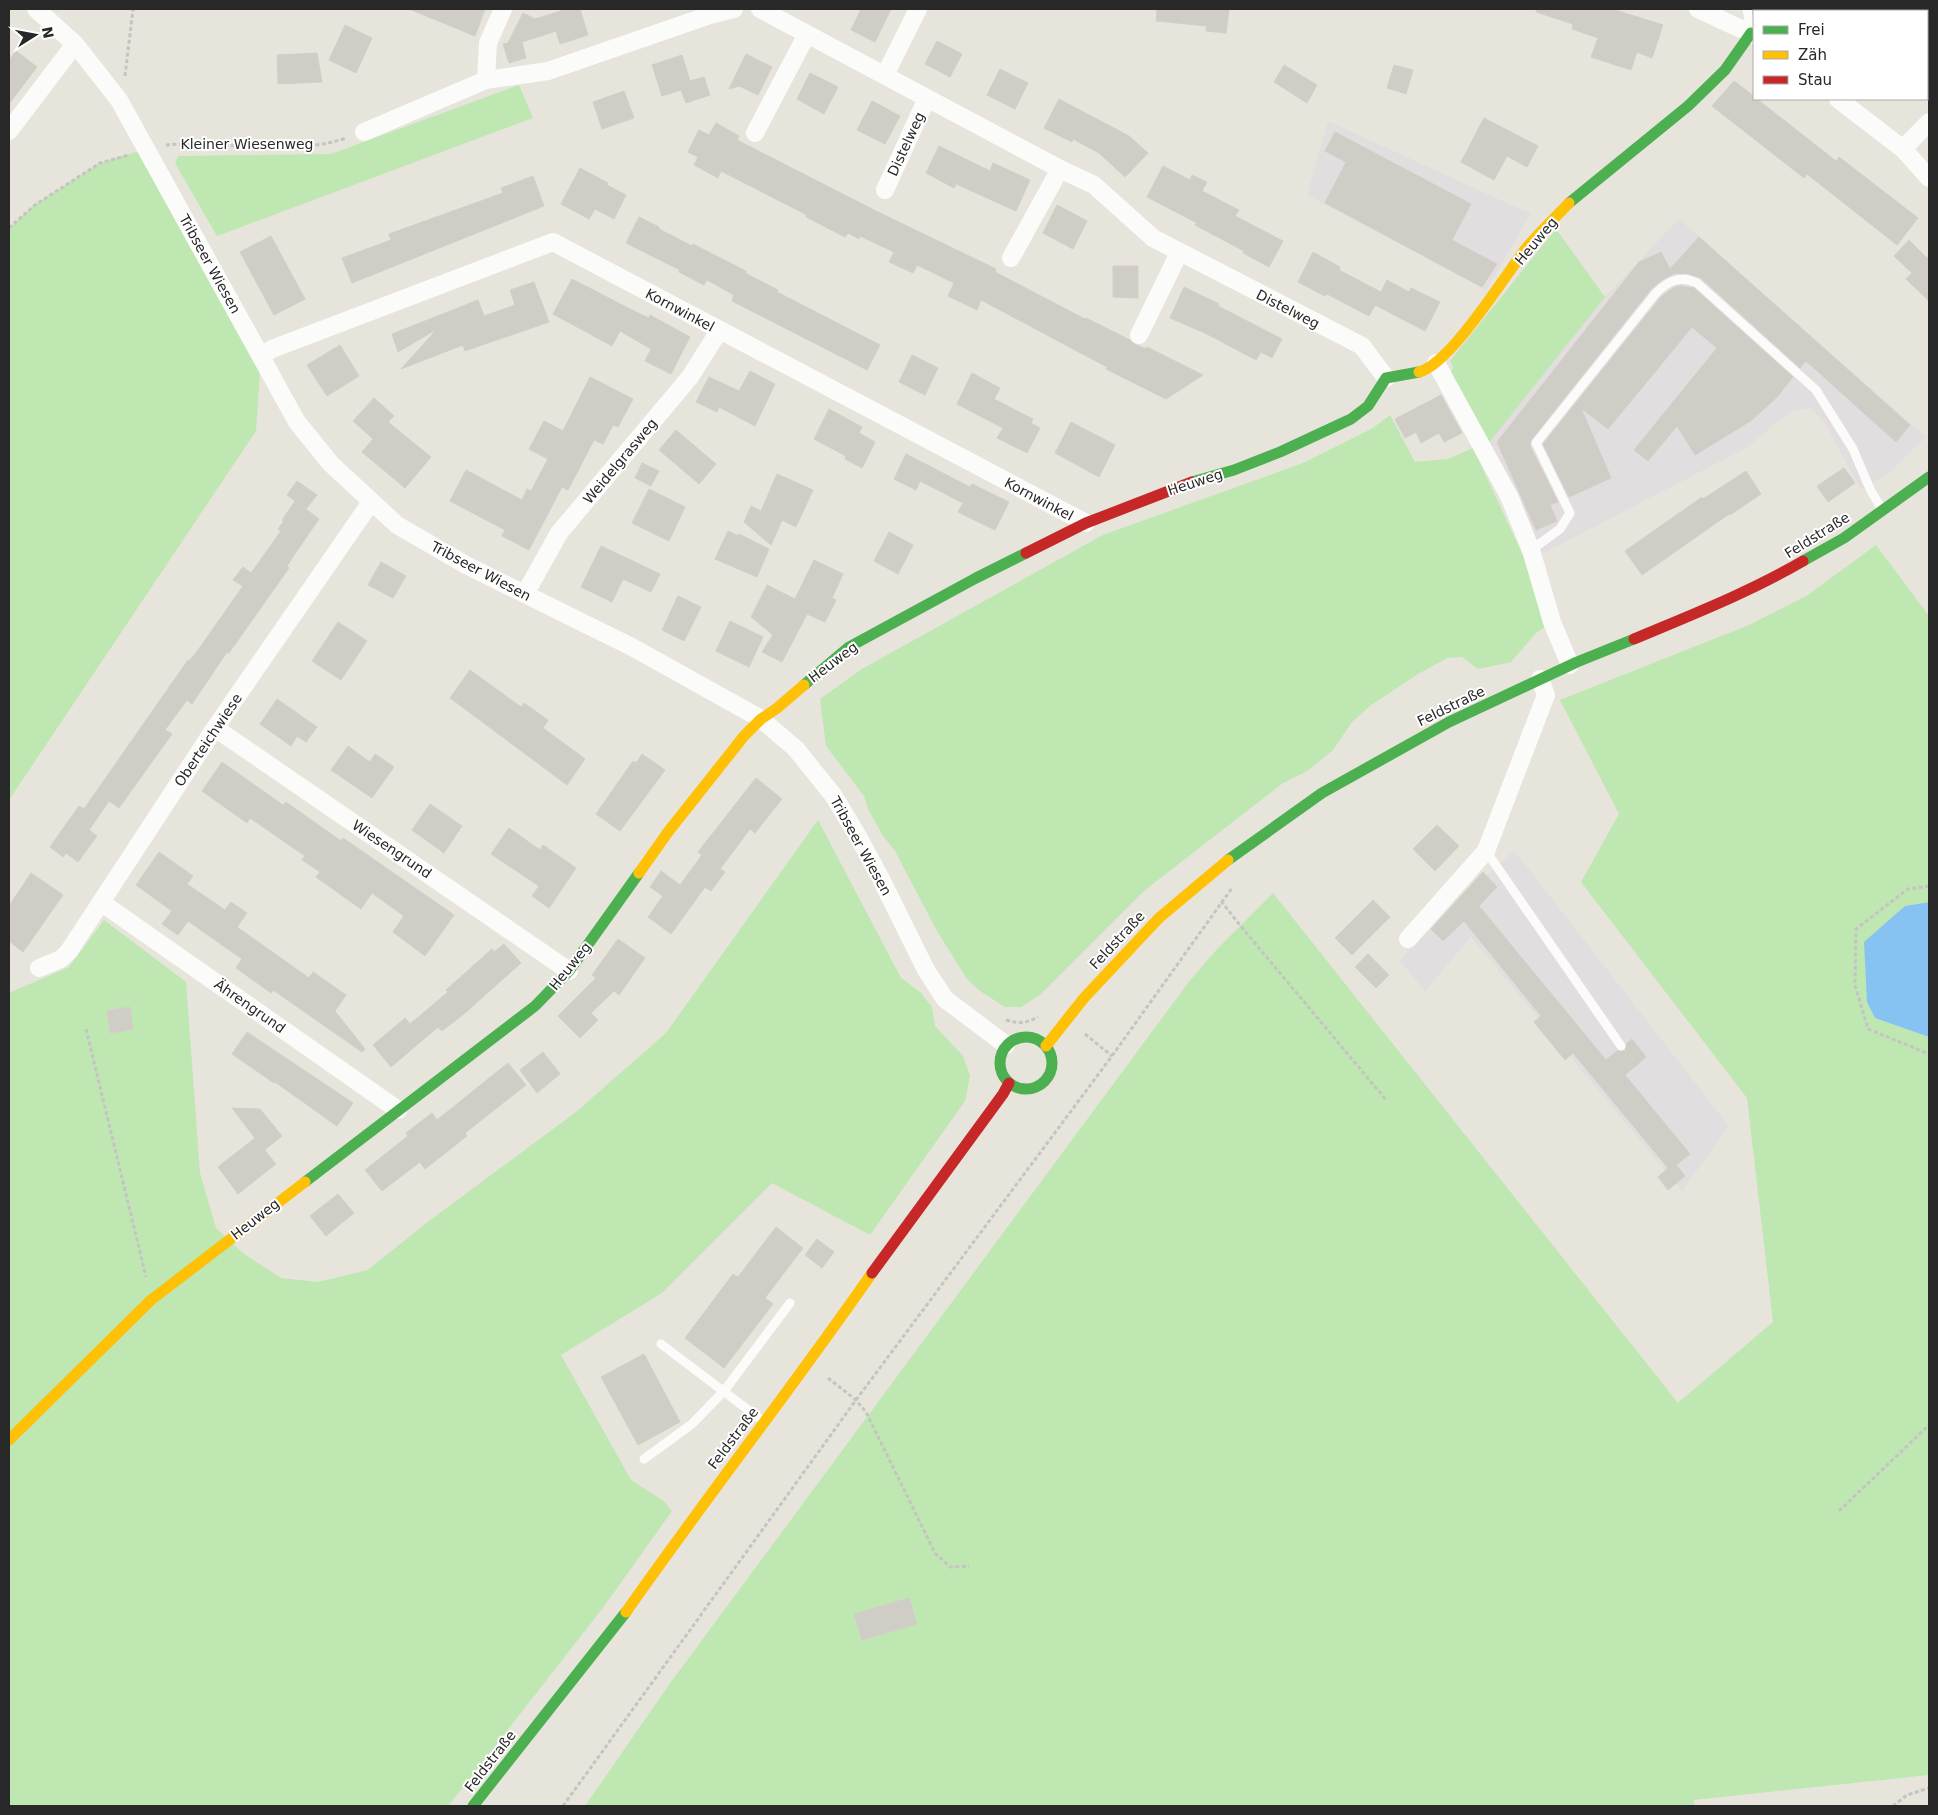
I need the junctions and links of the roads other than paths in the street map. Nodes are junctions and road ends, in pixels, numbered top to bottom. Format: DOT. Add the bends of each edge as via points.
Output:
graph roads {
  1 [pos="36,9"];
  2 [pos="503,9"];
  3 [pos="734,9"];
  4 [pos="760,9"];
  5 [pos="918,9"];
  6 [pos="1698,9"];
  7 [pos="1747,9"];
  8 [pos="808,34"];
  9 [pos="1753,34"];
  10 [pos="75,44"];
  11 [pos="885,75"];
  12 [pos="486,80"];
  13 [pos="928,98"];
  14 [pos="1839,100"];
  15 [pos="1929,122"];
  16 [pos="9,131"];
  17 [pos="364,132"];
  18 [pos="755,133"];
  19 [pos="1903,149"];
  20 [pos="1060,169"];
  21 [pos="1929,178"];
  22 [pos="885,190"];
  23 [pos="1179,253"];
  24 [pos="1011,258"];
  25 [pos="719,331"];
  26 [pos="1139,335"];
  27 [pos="261,356"];
  28 [pos="1436,363"];
  29 [pos="1386,378"];
  30 [pos="1929,477"];
  31 [pos="371,502"];
  32 [pos="1883,510"];
  33 [pos="1086,523"];
  34 [pos="1531,550"];
  35 [pos="524,594"];
  36 [pos="1570,665"];
  37 [pos="1540,679"];
  38 [pos="761,719"];
  39 [pos="214,728"];
  40 [pos="1486,851"];
  41 [pos="102,903"];
  42 [pos="1408,939"];
  43 [pos="40,968"];
  44 [pos="569,971"];
  45 [pos="1006,1045"];
  46 [pos="1046,1046"];
  47 [pos="1621,1046"];
  48 [pos="1009,1082"];
  49 [pos="398,1110"];
  50 [pos="790,1303"];
  51 [pos="661,1344"];
  52 [pos="724,1391"];
  53 [pos="764,1422"];
  54 [pos="9,1440"];
  55 [pos="644,1459"];
  56 [pos="473,1806"];
  1 -- 10 [label="street, Tribseer Wiesen"];
  2 -- 12 [label="street" via="488,43"];
  3 -- 12 [label="street" via="548,71"];
  4 -- 8 [label="street"];
  5 -- 11 [label="street"];
  6 -- 9 [label="street"];
  7 -- 9 [label="lane"];
  8 -- 11 [label="street"];
  8 -- 18 [label="street"];
  9 -- 28 [label="street, Heuweg" via="1725,70 1694,100 1574,198 1524,250 1493,297"];
  10 -- 16 [label="street"];
  10 -- 27 [label="street, Tribseer Wiesen" via="119,100"];
  11 -- 13 [label="street, Distelweg"];
  12 -- 17 [label="street"];
  13 -- 20 [label="street, Distelweg"];
  13 -- 22 [label="street, Distelweg"];
  14 -- 19 [label="street"];
  15 -- 19 [label="street"];
  19 -- 21 [label="street"];
  20 -- 23 [label="street, Distelweg" via="1094,184 1153,238"];
  20 -- 24 [label="street"];
  23 -- 26 [label="street"];
  23 -- 29 [label="street, Distelweg" via="1362,346"];
  25 -- 27 [label="street, Kornwinkel" via="553,242 272,349"];
  25 -- 33 [label="street, Kornwinkel"];
  25 -- 35 [label="street, Weidelgrasweg" via="690,377 559,533"];
  27 -- 31 [label="street, Tribseer Wiesen" via="297,422 331,464"];
  28 -- 29 [label="street, Heuweg" via="1424,371"];
  28 -- 34 [label="street" via="1509,496"];
  29 -- 33 [label="street, Heuweg" via="1368,406 1351,419 1316,436 1234,470 1208,476"];
  30 -- 32 [label="street, Feldstraße"];
  31 -- 35 [label="street, Tribseer Wiesen" via="397,525"];
  31 -- 39 [label="street, Oberteichwiese"];
  32 -- 34 [label="lane" via="1870,489 1854,449 1816,390 1697,283 1681,278 1656,293 1536,443 1570,512 1560,529"];
  32 -- 36 [label="street, Feldstraße" via="1844,538 1785,572"];
  33 -- 38 [label="street, Heuweg" via="849,647"];
  34 -- 36 [label="street" via="1544,602"];
  35 -- 38 [label="street, Tribseer Wiesen" via="632,647"];
  36 -- 37 [label="street, Feldstraße"];
  37 -- 40 [label="street" via="1546,695"];
  37 -- 46 [label="street, Feldstraße" via="1449,722 1322,793 1270,829 1159,918 1084,998"];
  38 -- 44 [label="street, Heuweg" via="668,832"];
  38 -- 45 [label="street, Tribseer Wiesen" via="796,749 833,795 879,875 926,970 945,998"];
  39 -- 41 [label="street, Oberteichwiese"];
  39 -- 44 [label="street, Wiesengrund"];
  40 -- 42 [label="street"];
  40 -- 47 [label="lane"];
  41 -- 43 [label="street, Oberteichwiese" via="69,951 61,959"];
  41 -- 49 [label="street, Ährengrund"];
  44 -- 49 [label="street, Heuweg" via="535,1006"];
  45 -- 46 [label="street" via="1022,1037 1031,1037"];
  45 -- 48 [label="street" via="1000,1069"];
  46 -- 48 [label="street" via="1052,1062 1047,1078 1033,1088 1025,1089"];
  48 -- 53 [label="street, Feldstraße" via="809,1364"];
  49 -- 54 [label="street, Heuweg" via="151,1300"];
  50 -- 52 [label="lane"];
  51 -- 52 [label="lane"];
  52 -- 53 [label="lane"];
  52 -- 55 [label="lane" via="692,1424"];
  53 -- 56 [label="street, Feldstraße" via="623,1616"];
}
